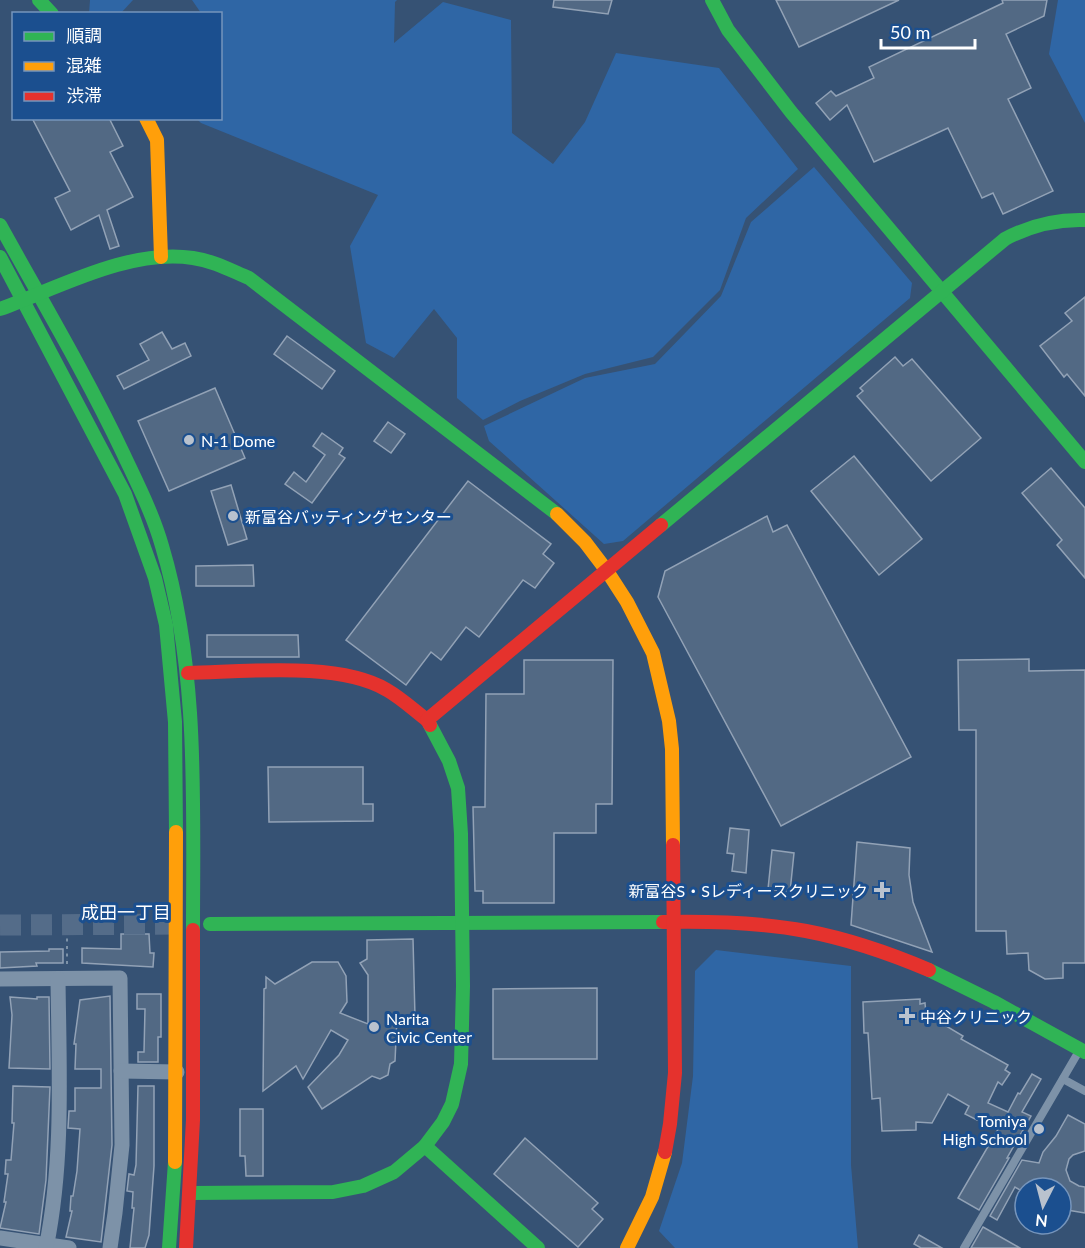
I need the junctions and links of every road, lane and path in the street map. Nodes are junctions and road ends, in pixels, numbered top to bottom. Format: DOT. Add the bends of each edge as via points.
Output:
graph roads {
  1 [pos="39,0"];
  2 [pos="712,0"];
  3 [pos="50,12"];
  4 [pos="147,120"];
  5 [pos="1085,220"];
  6 [pos="0,225"];
  7 [pos="0,257"];
  8 [pos="161,257"];
  9 [pos="942,290"];
  10 [pos="39,295"];
  11 [pos="24,301"];
  12 [pos="0,309"];
  13 [pos="1085,462"];
  14 [pos="607,570"];
  15 [pos="188,673"];
  16 [pos="427,720"];
  17 [pos="463,921"];
  18 [pos="675,922"];
  19 [pos="210,924"];
  20 [pos="67,937"];
  21 [pos="0,979"];
  22 [pos="62,979"];
  23 [pos="1083,1051"];
  24 [pos="121,1071"];
  25 [pos="177,1072"];
  26 [pos="1063,1079"];
  27 [pos="1085,1091"];
  28 [pos="425,1146"];
  29 [pos="191,1193"];
  30 [pos="0,1238"];
  31 [pos="46,1246"];
  32 [pos="69,1248"];
  33 [pos="110,1248"];
  34 [pos="169,1248"];
  35 [pos="186,1248"];
  36 [pos="538,1248"];
  37 [pos="627,1248"];
  38 [pos="964,1248"];
  1 -- 3 [label="street"];
  2 -- 9 [label="street" via="728,30 791,112"];
  4 -- 8 [label="street" via="157,140"];
  5 -- 9 [label="street" via="1052,221 1019,231"];
  6 -- 10 [label="street"];
  7 -- 11 [label="street"];
  8 -- 10 [label="street" via="113,267"];
  8 -- 14 [label="street" via="220,264 249,278 556,513"];
  9 -- 13 [label="street"];
  9 -- 14 [label="street"];
  10 -- 11 [label="street"];
  10 -- 15 [label="street" via="108,420 147,506 174,586"];
  11 -- 12 [label="street"];
  11 -- 25 [label="street" via="125,494 155,578 166,625 175,722"];
  14 -- 16 [label="street"];
  14 -- 18 [label="street" via="653,653 669,721 674,780"];
  15 -- 16 [label="street" via="289,671 350,676 386,689"];
  15 -- 29 [label="street" via="192,780"];
  16 -- 17 [label="street" via="449,760 458,788"];
  17 -- 18 [label="street"];
  17 -- 19 [label="street"];
  17 -- 28 [label="street" via="458,1084 443,1122"];
  18 -- 23 [label="street" via="796,929 835,937 917,963"];
  18 -- 37 [label="street" via="675,1073 670,1124 652,1197"];
  20 -- 22 [label="path"];
  21 -- 22 [label="street"];
  22 -- 24 [label="street" via="120,978"];
  22 -- 31 [label="street" via="59,1121"];
  23 -- 26 [label="lane"];
  24 -- 25 [label="street"];
  24 -- 33 [label="street" via="122,1145"];
  25 -- 34 [label="street"];
  26 -- 27 [label="lane"];
  26 -- 38 [label="lane"];
  28 -- 29 [label="street" via="394,1172 348,1190"];
  28 -- 36 [label="street"];
  29 -- 35 [label="street"];
  30 -- 31 [label="street"];
  31 -- 32 [label="street"];
}
